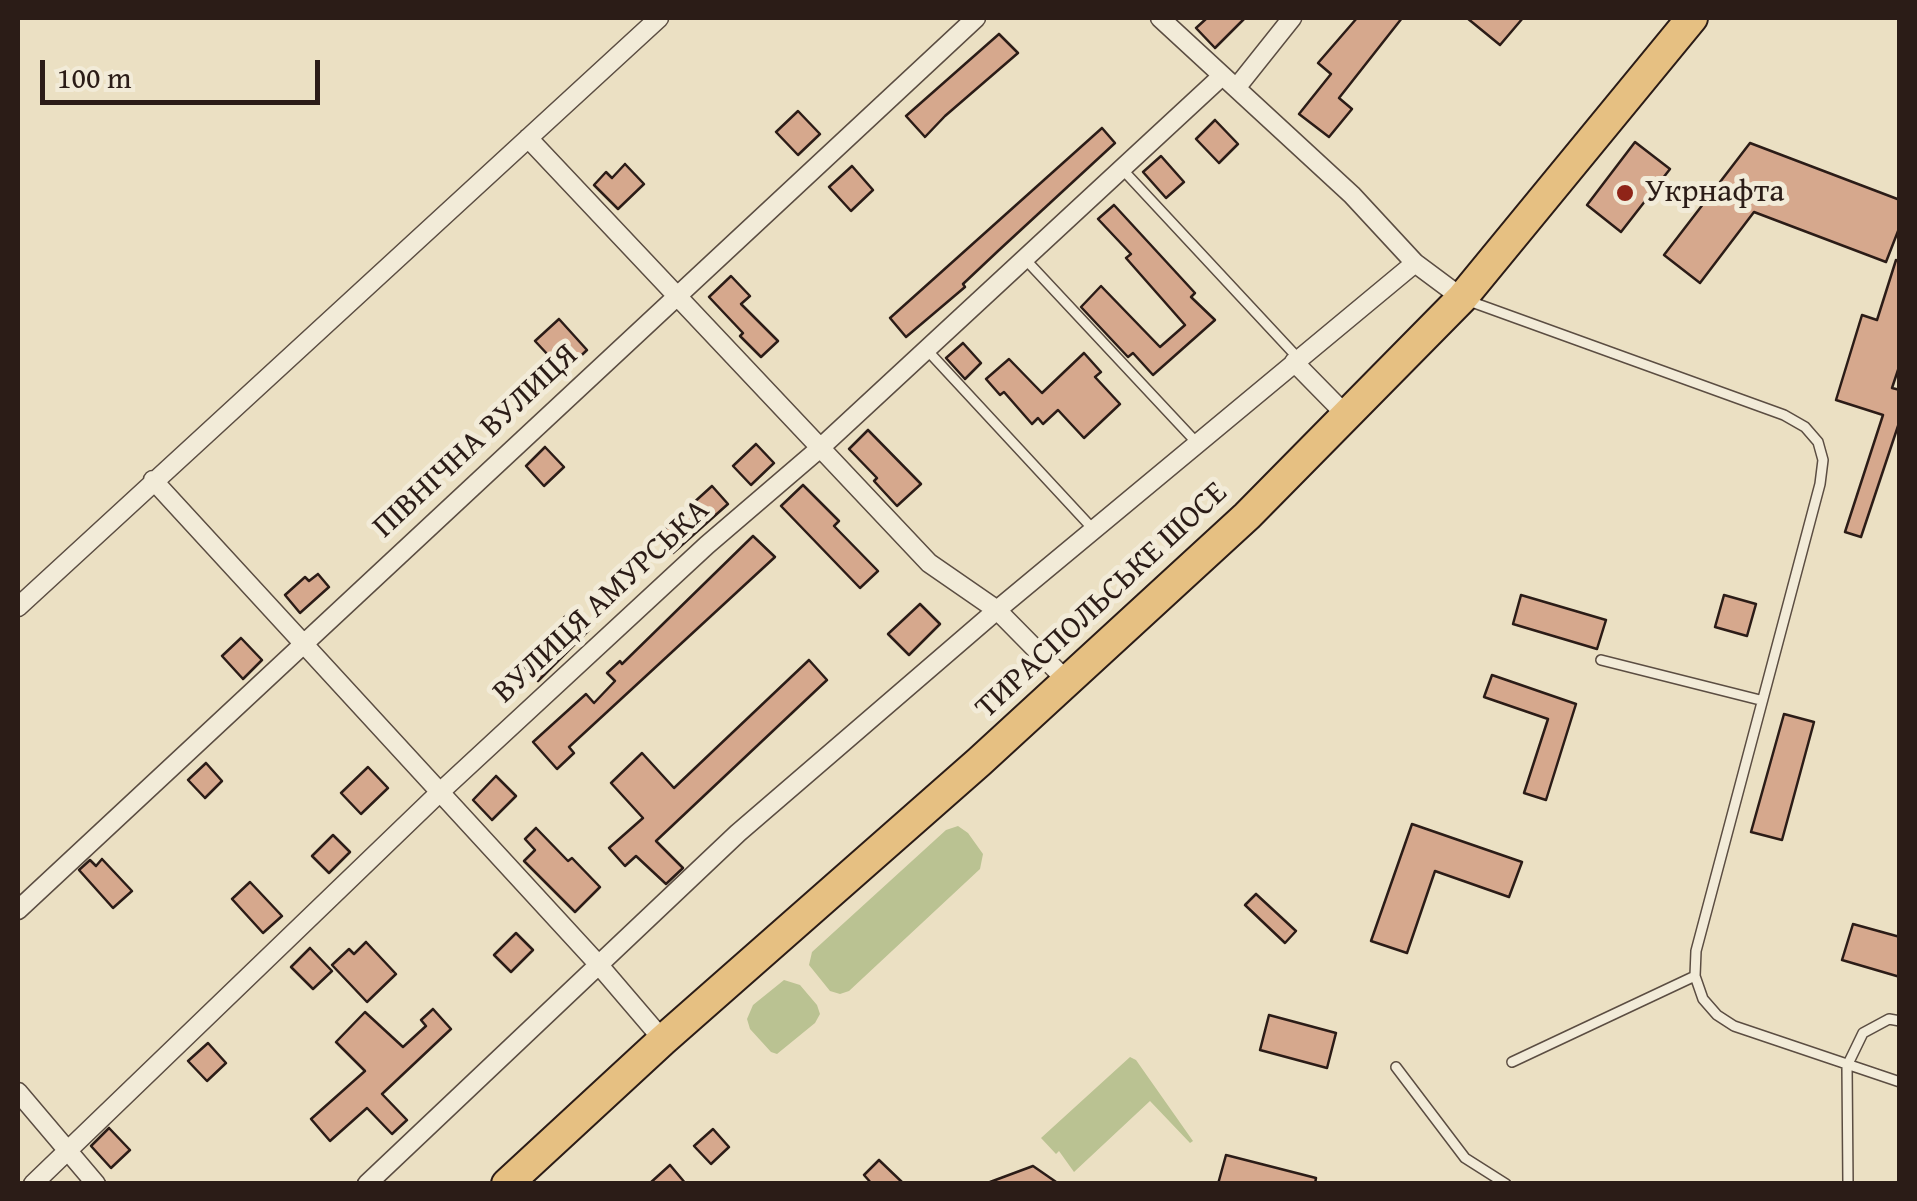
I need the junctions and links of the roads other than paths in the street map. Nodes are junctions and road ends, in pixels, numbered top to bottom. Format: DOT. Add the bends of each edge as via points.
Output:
graph roads {
  1 [pos="659,18"];
  2 [pos="976,18"];
  3 [pos="1160,18"];
  4 [pos="1292,18"];
  5 [pos="1692,18"];
  6 [pos="1229,81"];
  7 [pos="528,138"];
  8 [pos="1122,169"];
  9 [pos="1025,259"];
  10 [pos="1415,263"];
  11 [pos="677,296"];
  12 [pos="1462,298"];
  13 [pos="927,350"];
  14 [pos="1296,360"];
  15 [pos="1346,415"];
  16 [pos="1198,445"];
  17 [pos="820,449"];
  18 [pos="154,480"];
  19 [pos="1095,531"];
  20 [pos="18,607"];
  21 [pos="997,610"];
  22 [pos="303,644"];
  23 [pos="1601,660"];
  24 [pos="1067,681"];
  25 [pos="1760,700"];
  26 [pos="439,794"];
  27 [pos="18,910"];
  28 [pos="598,964"];
  29 [pos="1695,976"];
  30 [pos="1900,1021"];
  31 [pos="662,1040"];
  32 [pos="1512,1062"];
  33 [pos="1847,1066"];
  34 [pos="1396,1068"];
  35 [pos="1900,1082"];
  36 [pos="18,1092"];
  37 [pos="69,1150"];
  38 [pos="33,1184"];
  39 [pos="96,1184"];
  40 [pos="368,1184"];
  41 [pos="507,1184"];
  42 [pos="1506,1184"];
  43 [pos="1848,1184"];
  1 -- 7 [label="street"];
  2 -- 11 [label="street, ПІВНІЧНА ВУЛИЦЯ"];
  3 -- 6 [label="street"];
  4 -- 6 [label="street, ВУЛИЦЯ АМУРСЬКА"];
  5 -- 12 [label="main road, ТИРАСПОЛЬСЬКЕ ШОСЕ"];
  6 -- 8 [label="street, ВУЛИЦЯ АМУРСЬКА"];
  6 -- 10 [label="street" via="1352,194"];
  7 -- 11 [label="street"];
  7 -- 18 [label="street"];
  8 -- 9 [label="street, ВУЛИЦЯ АМУРСЬКА"];
  8 -- 14 [label="lane"];
  9 -- 13 [label="street, ВУЛИЦЯ АМУРСЬКА"];
  9 -- 16 [label="lane"];
  10 -- 12 [label="street"];
  10 -- 14 [label="street"];
  11 -- 17 [label="street"];
  11 -- 22 [label="street, ПІВНІЧНА ВУЛИЦЯ"];
  12 -- 15 [label="main road, ТИРАСПОЛЬСЬКЕ ШОСЕ"];
  12 -- 25 [label="lane" via="1784,415 1818,442 1820,484"];
  13 -- 17 [label="street, ВУЛИЦЯ АМУРСЬКА"];
  13 -- 19 [label="lane"];
  14 -- 15 [label="street"];
  14 -- 16 [label="street"];
  15 -- 24 [label="main road, ТИРАСПОЛЬСЬКЕ ШОСЕ"];
  16 -- 19 [label="street"];
  17 -- 21 [label="street" via="929,563"];
  17 -- 26 [label="street, ВУЛИЦЯ АМУРСЬКА"];
  18 -- 20 [label="street"];
  18 -- 22 [label="street"];
  19 -- 21 [label="street"];
  21 -- 24 [label="street"];
  21 -- 28 [label="street" via="738,833"];
  22 -- 26 [label="street"];
  22 -- 27 [label="street, ПІВНІЧНА ВУЛИЦЯ"];
  23 -- 25 [label="lane"];
  24 -- 31 [label="main road, ТИРАСПОЛЬСЬКЕ ШОСЕ"];
  25 -- 29 [label="lane"];
  26 -- 28 [label="street"];
  26 -- 37 [label="street, ВУЛИЦЯ АМУРСЬКА"];
  28 -- 31 [label="street"];
  28 -- 40 [label="street"];
  29 -- 32 [label="lane"];
  29 -- 33 [label="lane" via="1703,999 1734,1026"];
  30 -- 33 [label="lane" via="1889,1019 1864,1033"];
  31 -- 41 [label="main road, ТИРАСПОЛЬСЬКЕ ШОСЕ"];
  33 -- 35 [label="lane"];
  33 -- 43 [label="lane"];
  34 -- 42 [label="lane" via="1465,1158"];
  36 -- 37 [label="street"];
  37 -- 38 [label="street, ВУЛИЦЯ АМУРСЬКА"];
  37 -- 39 [label="street"];
}
